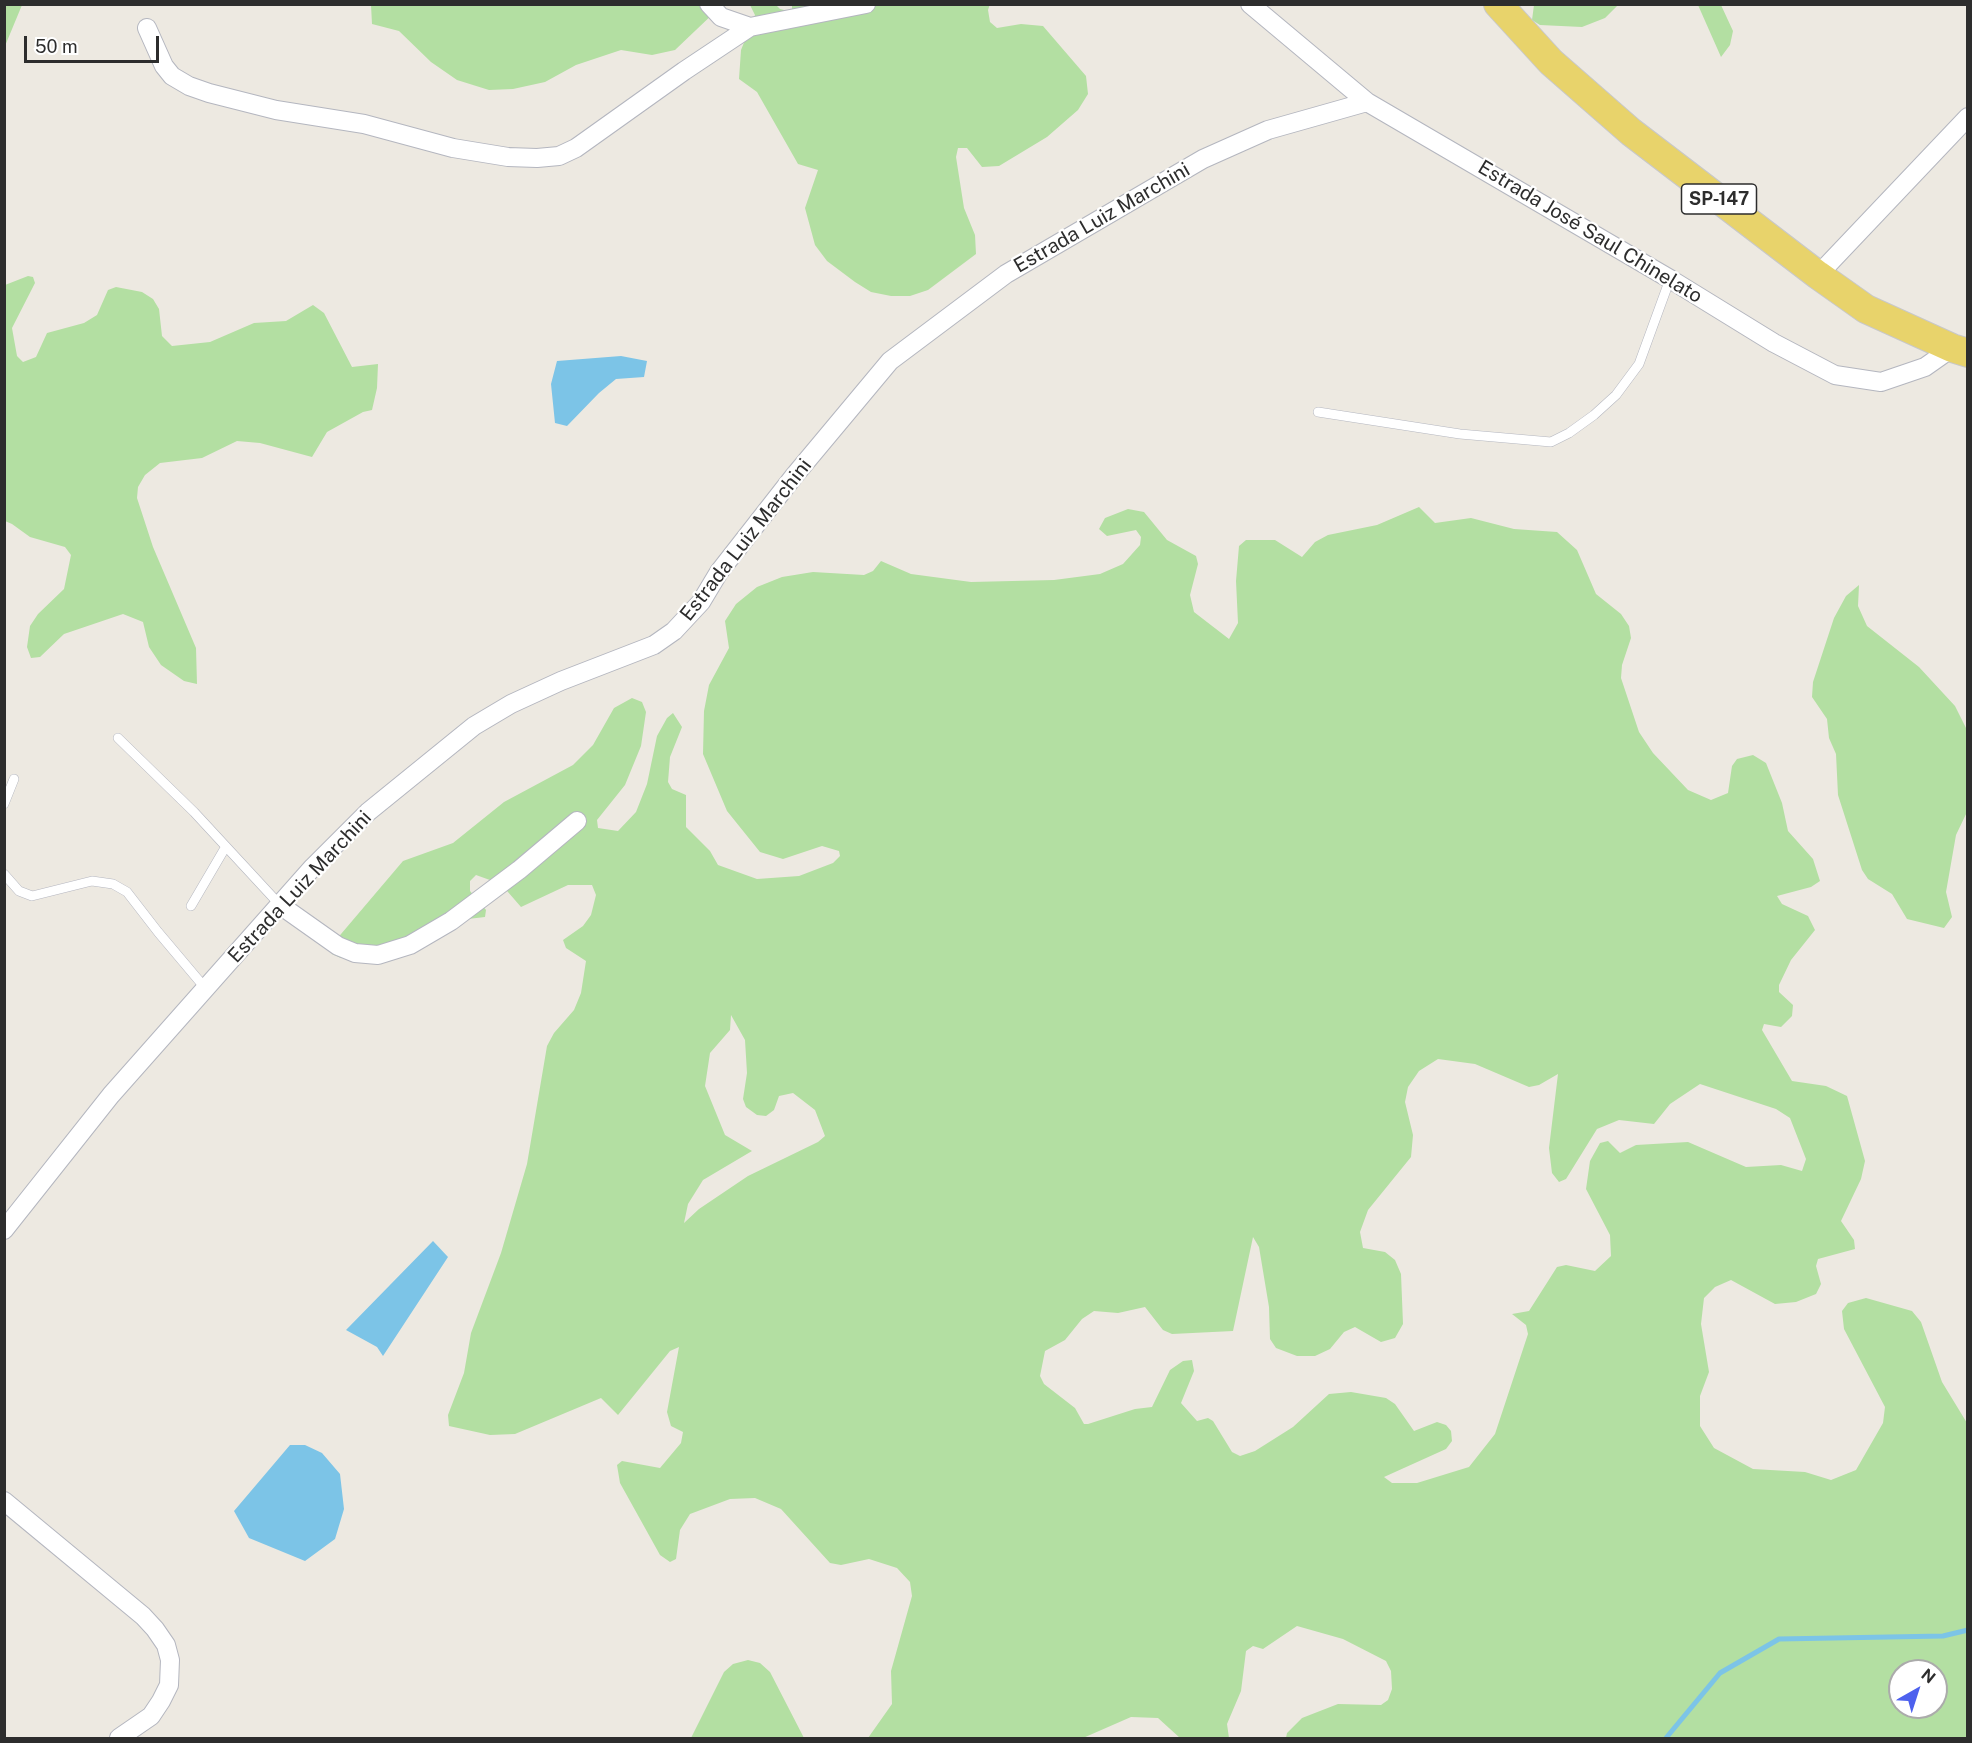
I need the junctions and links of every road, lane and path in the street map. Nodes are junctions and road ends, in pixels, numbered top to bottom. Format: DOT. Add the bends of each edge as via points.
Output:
graph roads {
  1 [pos="709,4"];
  2 [pos="866,4"];
  3 [pos="1250,4"];
  4 [pos="1498,4"];
  5 [pos="750,27"];
  6 [pos="147,28"];
  7 [pos="1367,102"];
  8 [pos="1968,117"];
  9 [pos="1818,276"];
  10 [pos="1670,279"];
  11 [pos="1960,350"];
  12 [pos="1318,412"];
  13 [pos="118,738"];
  14 [pos="14,779"];
  15 [pos="4,804"];
  16 [pos="577,821"];
  17 [pos="225,848"];
  18 [pos="4,874"];
  19 [pos="280,905"];
  20 [pos="191,906"];
  21 [pos="206,989"];
  22 [pos="4,1230"];
  23 [pos="4,1501"];
  24 [pos="119,1738"];
  1 -- 5 [label="street" via="721,17"];
  2 -- 5 [label="street"];
  3 -- 7 [label="street, Estrada José Saul Chinelato"];
  4 -- 9 [label="main road, SP-147" via="1551,62 1631,132"];
  5 -- 6 [label="street" via="576,148 559,156 537,159 453,148 364,124 276,110 208,93 172,76"];
  7 -- 10 [label="street, Estrada José Saul Chinelato"];
  7 -- 19 [label="street, Estrada Luiz Marchini" via="1269,130 1203,159 996,281 890,361 794,476 701,602 674,631 654,645 561,681 474,726 368,812"];
  8 -- 9 [label="street"];
  9 -- 11 [label="main road, SP-147" via="1866,309"];
  10 -- 11 [label="street, Estrada José Saul Chinelato" via="1774,344 1835,375 1881,382"];
  10 -- 12 [label="lane" via="1639,364 1616,395 1577,427 1551,442 1460,434"];
  13 -- 17 [label="lane"];
  14 -- 15 [label="lane"];
  16 -- 19 [label="street" via="451,921 410,945 378,955 355,953 338,946"];
  17 -- 19 [label="lane"];
  17 -- 20 [label="lane"];
  18 -- 21 [label="lane" via="19,891 32,896 92,881 113,884 127,892"];
  19 -- 21 [label="street, Estrada Luiz Marchini"];
  21 -- 22 [label="street, Estrada Luiz Marchini" via="111,1095"];
  23 -- 24 [label="street" via="143,1616 166,1645 169,1684 161,1701 151,1716"];
}
